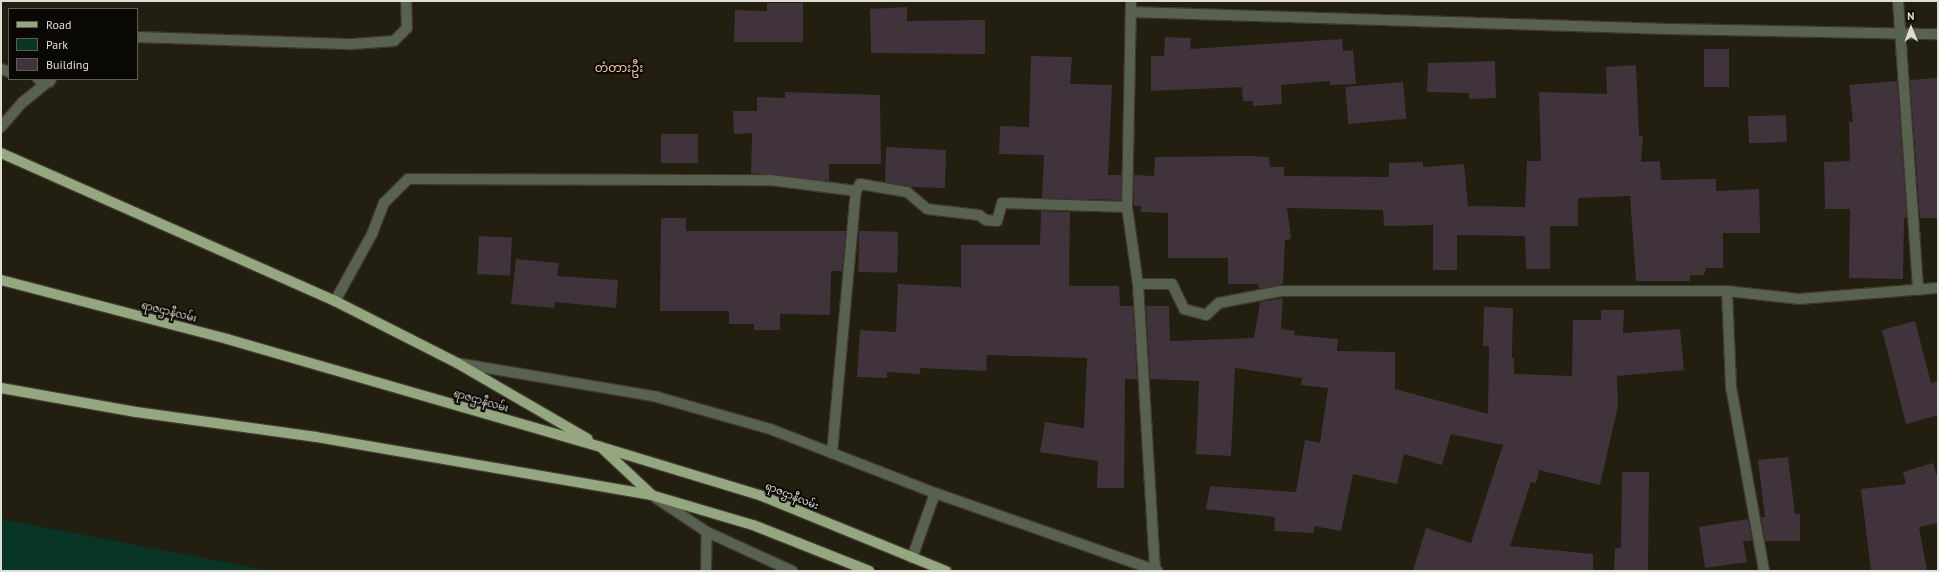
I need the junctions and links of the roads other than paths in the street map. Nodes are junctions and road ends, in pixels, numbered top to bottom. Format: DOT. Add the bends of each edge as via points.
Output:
graph roads {
  1 [pos="406,1"];
  2 [pos="1131,1"];
  3 [pos="1898,1"];
  4 [pos="1131,12"];
  5 [pos="1938,34"];
  6 [pos="1901,35"];
  7 [pos="138,37"];
  8 [pos="51,81"];
  9 [pos="1,127"];
  10 [pos="1,153"];
  11 [pos="856,191"];
  12 [pos="1127,207"];
  13 [pos="1,280"];
  14 [pos="1138,284"];
  15 [pos="1938,288"];
  16 [pos="1918,289"];
  17 [pos="1728,291"];
  18 [pos="335,301"];
  19 [pos="457,363"];
  20 [pos="1,388"];
  21 [pos="601,447"];
  22 [pos="832,453"];
  23 [pos="935,493"];
  24 [pos="651,495"];
  25 [pos="707,532"];
  26 [pos="912,558"];
  27 [pos="1156,570"];
  28 [pos="706,571"];
  29 [pos="792,571"];
  30 [pos="869,571"];
  31 [pos="946,571"];
  32 [pos="1764,571"];
  1 -- 7 [label="street" via="407,28 394,41 353,44"];
  2 -- 4 [label="street"];
  3 -- 6 [label="street"];
  4 -- 6 [label="street"];
  4 -- 12 [label="street"];
  5 -- 6 [label="street"];
  6 -- 16 [label="street"];
  8 -- 9 [label="street" via="23,102"];
  10 -- 18 [label="main road"];
  11 -- 12 [label="street" via="860,184 907,192 926,209 979,215 986,220 997,221 1002,203"];
  11 -- 18 [label="street" via="770,180 408,179 384,203 372,234"];
  11 -- 22 [label="street"];
  12 -- 14 [label="street"];
  13 -- 21 [label="main road, ရာဇဌာနီလမ်း" via="227,339"];
  14 -- 17 [label="street" via="1172,284 1184,309 1206,315 1219,303 1281,291"];
  14 -- 27 [label="street"];
  15 -- 16 [label="street"];
  16 -- 17 [label="street" via="1799,299"];
  17 -- 32 [label="street" via="1730,387"];
  18 -- 19 [label="main road"];
  19 -- 21 [label="main road"];
  19 -- 22 [label="street" via="657,397 770,429"];
  20 -- 24 [label="main road" via="136,412 316,437"];
  21 -- 24 [label="main road"];
  21 -- 26 [label="main road, ရာဇဌာနီလမ်း" via="762,496"];
  22 -- 23 [label="street"];
  23 -- 26 [label="street"];
  23 -- 27 [label="street"];
  24 -- 25 [label="street"];
  24 -- 30 [label="main road" via="753,525"];
  25 -- 28 [label="street"];
  25 -- 29 [label="street"];
  26 -- 31 [label="main road, ရာဇဌာနီလမ်း"];
}
